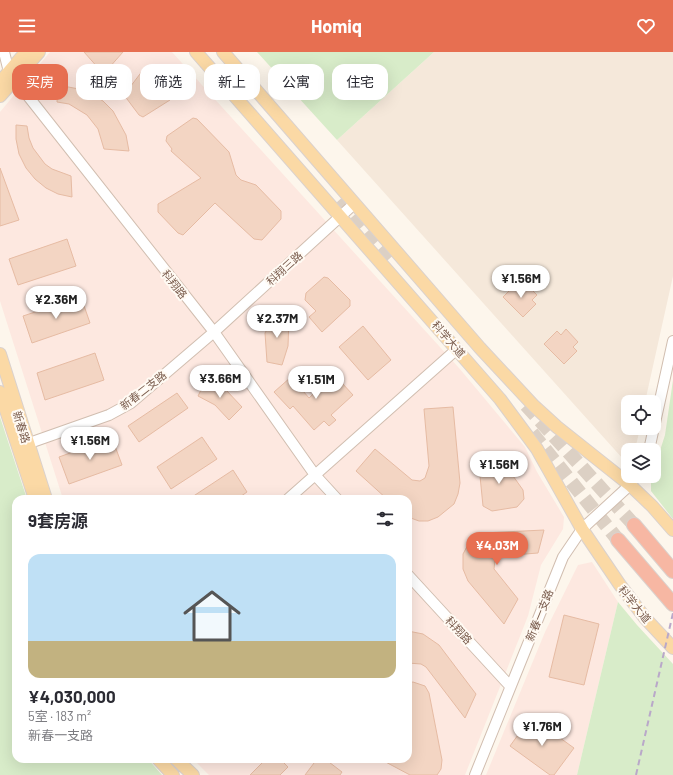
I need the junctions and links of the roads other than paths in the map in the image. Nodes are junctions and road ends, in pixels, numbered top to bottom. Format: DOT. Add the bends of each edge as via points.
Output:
graph roads {
  1 [pos="4,52"];
  2 [pos="26,52"];
  3 [pos="39,52"];
  4 [pos="196,52"];
  5 [pos="223,52"];
  6 [pos="11,76"];
  7 [pos="0,82"];
  8 [pos="0,96"];
  9 [pos="354,204"];
  10 [pos="341,216"];
  11 [pos="214,332"];
  12 [pos="673,341"];
  13 [pos="457,349"];
  14 [pos="0,354"];
  15 [pos="487,356"];
  16 [pos="472,366"];
  17 [pos="0,392"];
  18 [pos="651,443"];
  19 [pos="22,446"];
  20 [pos="621,472"];
  21 [pos="315,475"];
  22 [pos="630,483"];
  23 [pos="635,483"];
  24 [pos="34,495"];
  25 [pos="44,495"];
  26 [pos="292,495"];
  27 [pos="333,495"];
  28 [pos="634,525"];
  29 [pos="582,530"];
  30 [pos="673,530"];
  31 [pos="618,540"];
  32 [pos="673,571"];
  33 [pos="412,579"];
  34 [pos="673,604"];
  35 [pos="673,648"];
  36 [pos="510,686"];
  37 [pos="162,763"];
  38 [pos="180,763"];
  39 [pos="173,775"];
  40 [pos="193,775"];
  41 [pos="475,775"];
  1 -- 6 [label="street"];
  2 -- 6 [label="main road"];
  3 -- 6 [label="main road"];
  4 -- 10 [label="main road, 科学大道"];
  5 -- 9 [label="main road, 科学大道"];
  6 -- 7 [label="main road"];
  6 -- 8 [label="main road"];
  6 -- 11 [label="street, 科翔路"];
  9 -- 10 [label="street, 科翔三路"];
  9 -- 15 [label="main road, 科学大道"];
  10 -- 11 [label="street, 科翔三路"];
  10 -- 13 [label="main road, 科学大道"];
  11 -- 19 [label="street, 新春二支路" via="131,402 108,415"];
  11 -- 21 [label="street, 科翔路"];
  12 -- 18 [label="street"];
  13 -- 16 [label="main road, 科学大道"];
  13 -- 21 [label="street"];
  14 -- 19 [label="main road, 新春路"];
  15 -- 16 [label="main road" via="476,354 471,360"];
  15 -- 20 [label="main road, 科学大道" via="557,427"];
  16 -- 29 [label="main road, 科学大道" via="529,438"];
  17 -- 19 [label="main road, 新春路"];
  19 -- 24 [label="main road, 新春路"];
  19 -- 25 [label="main road, 新春路"];
  21 -- 26 [label="street"];
  21 -- 27 [label="street, 科翔路"];
  22 -- 29 [label="street, 新春一支路"];
  23 -- 30 [label="main road, 科学大道"];
  28 -- 32 [label="highway"];
  29 -- 35 [label="main road, 科学大道" via="620,586"];
  29 -- 36 [label="street, 新春一支路" via="560,563"];
  31 -- 34 [label="highway"];
  33 -- 36 [label="street, 科翔路"];
  36 -- 41 [label="street, 新春一支路"];
  37 -- 39 [label="main road"];
  38 -- 40 [label="main road"];
}
